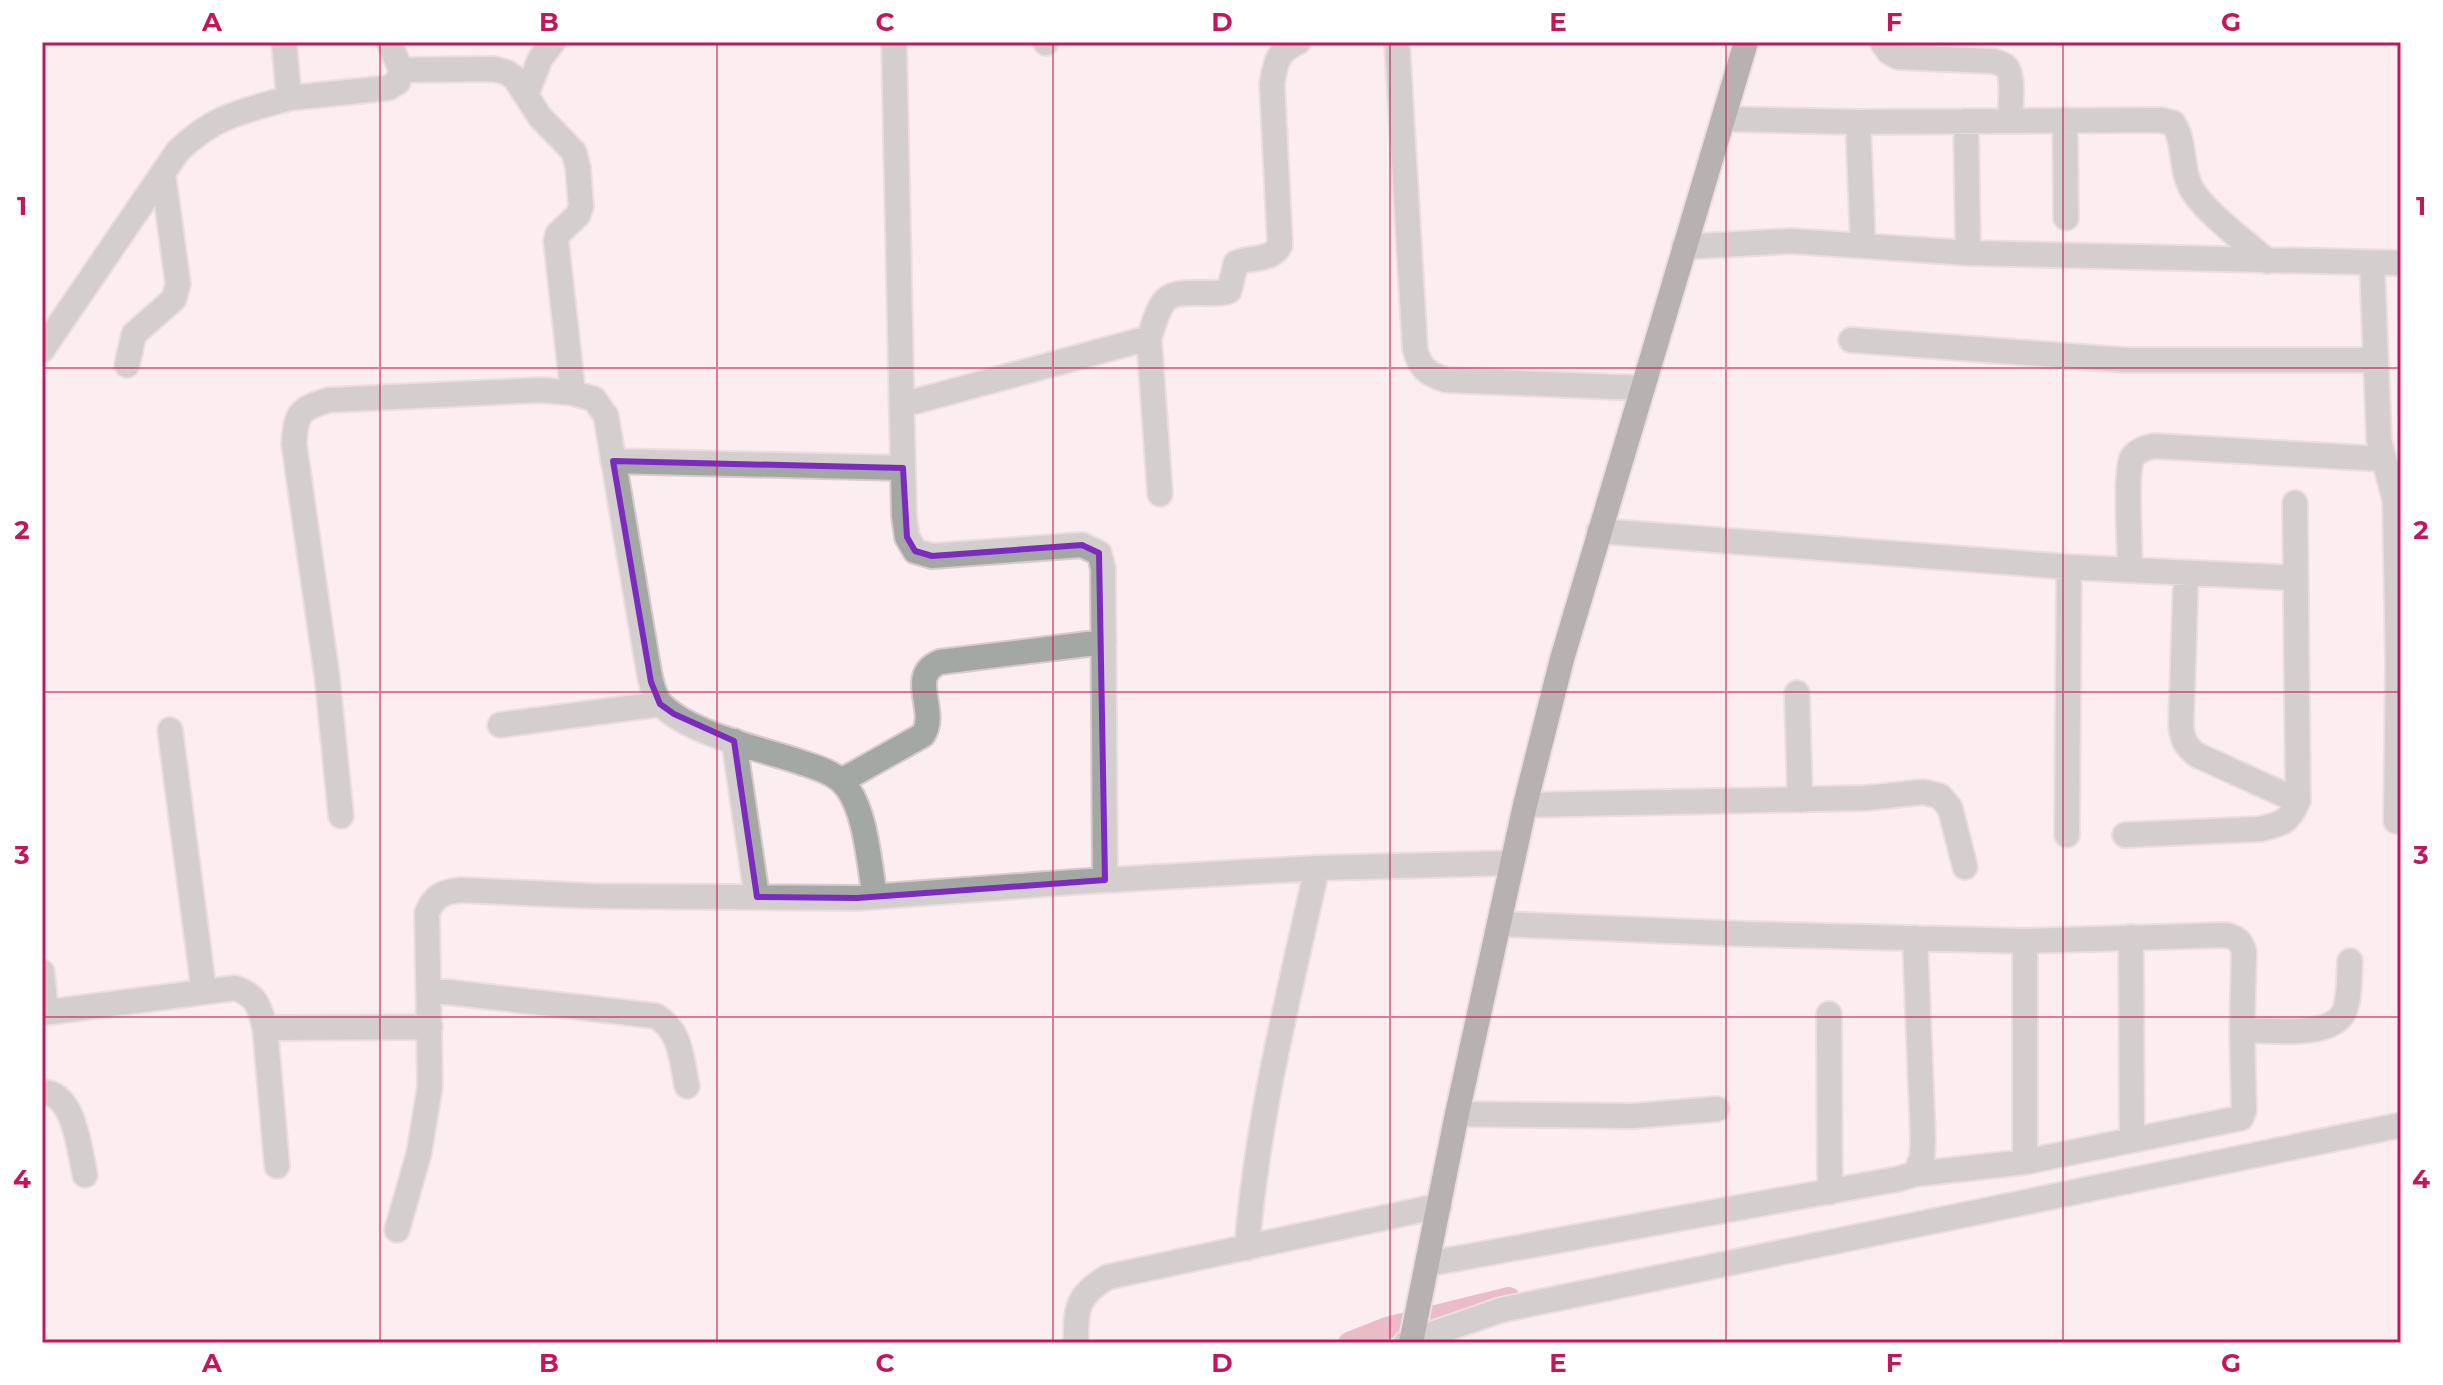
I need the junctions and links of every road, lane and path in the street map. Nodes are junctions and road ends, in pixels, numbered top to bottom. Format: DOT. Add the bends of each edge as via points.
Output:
graph roads {
  1 [pos="284,42"];
  2 [pos="389,42"];
  3 [pos="553,42"];
  4 [pos="894,42"];
  5 [pos="1298,42"];
  6 [pos="1397,42"];
  7 [pos="1746,42"];
  8 [pos="1882,42"];
  9 [pos="401,70"];
  10 [pos="526,95"];
  11 [pos="289,98"];
  12 [pos="1724,119"];
  13 [pos="2065,120"];
  14 [pos="1966,121"];
  15 [pos="2010,121"];
  16 [pos="1858,122"];
  17 [pos="163,174"];
  18 [pos="2066,218"];
  19 [pos="1863,245"];
  20 [pos="1684,247"];
  21 [pos="1968,253"];
  22 [pos="2267,261"];
  23 [pos="2372,263"];
  24 [pos="2401,263"];
  25 [pos="1149,338"];
  26 [pos="1851,340"];
  27 [pos="42,350"];
  28 [pos="2375,360"];
  29 [pos="127,365"];
  30 [pos="1643,388"];
  31 [pos="573,393"];
  32 [pos="902,405"];
  33 [pos="613,461"];
  34 [pos="2390,466"];
  35 [pos="903,468"];
  36 [pos="1160,494"];
  37 [pos="2295,503"];
  38 [pos="1599,531"];
  39 [pos="2069,567"];
  40 [pos="2130,569"];
  41 [pos="2186,574"];
  42 [pos="2296,578"];
  43 [pos="1104,642"];
  44 [pos="1797,693"];
  45 [pos="660,704"];
  46 [pos="500,725"];
  47 [pos="170,730"];
  48 [pos="734,741"];
  49 [pos="841,781"];
  50 [pos="1800,800"];
  51 [pos="2298,801"];
  52 [pos="1525,805"];
  53 [pos="341,816"];
  54 [pos="2396,821"];
  55 [pos="2067,835"];
  56 [pos="2125,835"];
  57 [pos="1512,863"];
  58 [pos="1965,867"];
  59 [pos="1317,868"];
  60 [pos="1105,880"];
  61 [pos="757,897"];
  62 [pos="875,897"];
  63 [pos="1499,924"];
  64 [pos="2131,937"];
  65 [pos="1915,938"];
  66 [pos="2025,941"];
  67 [pos="2350,961"];
  68 [pos="42,972"];
  69 [pos="429,990"];
  70 [pos="204,992"];
  71 [pos="44,1012"];
  72 [pos="1829,1014"];
  73 [pos="430,1027"];
  74 [pos="265,1028"];
  75 [pos="2242,1030"];
  76 [pos="687,1086"];
  77 [pos="42,1092"];
  78 [pos="1717,1109"];
  79 [pos="1457,1114"];
  80 [pos="2401,1125"];
  81 [pos="2132,1139"];
  82 [pos="2025,1162"];
  83 [pos="277,1166"];
  84 [pos="1915,1174"];
  85 [pos="85,1175"];
  86 [pos="1830,1192"];
  87 [pos="1439,1206"];
  88 [pos="397,1230"];
  89 [pos="1247,1248"];
  90 [pos="1427,1264"];
  91 [pos="1411,1339"];
  92 [pos="1076,1343"];
  1 -- 11 [label="street"];
  2 -- 9 [label="street"];
  3 -- 10 [label="street"];
  4 -- 32 [label="street"];
  5 -- 25 [label="street" via="1275,62 1272,84 1277,251 1236,263 1229,291 1168,297"];
  6 -- 30 [label="street" via="1419,366 1446,380"];
  7 -- 12 [label="main road"];
  8 -- 15 [label="street" via="1898,57 2003,64 2011,79"];
  9 -- 10 [label="street" via="494,69 515,78"];
  9 -- 11 [label="street" via="398,82 388,88"];
  10 -- 31 [label="street" via="574,152 578,168 581,206 556,241"];
  11 -- 17 [label="street" via="232,115 198,132"];
  12 -- 16 [label="street"];
  12 -- 20 [label="main road"];
  13 -- 15 [label="street"];
  13 -- 18 [label="street"];
  13 -- 22 [label="street" via="2173,123 2180,134 2185,172 2200,201"];
  14 -- 15 [label="street"];
  14 -- 16 [label="street"];
  14 -- 21 [label="street"];
  16 -- 19 [label="street"];
  17 -- 27 [label="street"];
  17 -- 29 [label="street" via="178,284 174,299 134,334"];
  19 -- 20 [label="street" via="1791,241"];
  19 -- 21 [label="street"];
  20 -- 30 [label="main road"];
  21 -- 22 [label="street"];
  22 -- 23 [label="street"];
  23 -- 24 [label="street"];
  23 -- 28 [label="street"];
  25 -- 32 [label="street"];
  25 -- 36 [label="street"];
  26 -- 28 [label="street" via="2125,360"];
  28 -- 34 [label="street" via="2379,440"];
  30 -- 38 [label="main road"];
  31 -- 33 [label="street" via="594,399 606,416"];
  31 -- 53 [label="street" via="329,400 307,406 296,418 294,444"];
  32 -- 35 [label="street"];
  33 -- 35 [label="street"];
  33 -- 45 [label="street" via="651,682"];
  34 -- 40 [label="street" via="2141,449 2132,458 2129,474"];
  34 -- 54 [label="street" via="2398,664"];
  35 -- 43 [label="street" via="907,537 915,551 932,556 1082,545 1099,553"];
  37 -- 42 [label="street"];
  38 -- 39 [label="street"];
  38 -- 52 [label="main road"];
  39 -- 40 [label="street"];
  39 -- 55 [label="street"];
  40 -- 41 [label="street"];
  41 -- 42 [label="street"];
  41 -- 51 [label="street" via="2182,736 2197,755"];
  42 -- 51 [label="street"];
  43 -- 49 [label="street" via="932,665 923,678 928,721 923,735"];
  43 -- 60 [label="street"];
  44 -- 50 [label="street"];
  45 -- 46 [label="street"];
  45 -- 48 [label="street" via="707,732"];
  47 -- 70 [label="street"];
  48 -- 49 [label="street" via="821,769"];
  48 -- 61 [label="street"];
  49 -- 62 [label="street" via="856,804"];
  50 -- 52 [label="street"];
  50 -- 58 [label="street" via="1923,792 1940,796 1956,823"];
  51 -- 56 [label="street" via="2280,825 2260,829"];
  52 -- 57 [label="main road"];
  57 -- 59 [label="street"];
  57 -- 63 [label="main road"];
  59 -- 60 [label="street"];
  59 -- 89 [label="street" via="1266,1106"];
  60 -- 62 [label="street"];
  61 -- 62 [label="street"];
  61 -- 69 [label="street" via="445,892 433,899 427,913"];
  63 -- 65 [label="street"];
  63 -- 79 [label="main road"];
  64 -- 66 [label="street"];
  64 -- 75 [label="street" via="2236,938 2244,952"];
  64 -- 81 [label="street"];
  65 -- 66 [label="street"];
  65 -- 84 [label="street" via="1923,1139"];
  66 -- 82 [label="street"];
  67 -- 75 [label="street" via="2346,1009 2338,1021 2310,1030"];
  68 -- 71 [label="street"];
  69 -- 73 [label="street"];
  69 -- 76 [label="street" via="656,1016 677,1037"];
  70 -- 71 [label="street"];
  70 -- 74 [label="street" via="235,988 249,993"];
  72 -- 86 [label="street"];
  73 -- 74 [label="street"];
  73 -- 88 [label="street" via="426,1119"];
  74 -- 83 [label="street"];
  75 -- 81 [label="street" via="2241,1118"];
  77 -- 85 [label="street" via="62,1100 70,1114"];
  78 -- 79 [label="street" via="1633,1116"];
  79 -- 87 [label="main road"];
  80 -- 91 [label="street" via="1501,1310"];
  81 -- 82 [label="street"];
  82 -- 84 [label="street"];
  84 -- 86 [label="street"];
  86 -- 90 [label="street"];
  87 -- 89 [label="street"];
  87 -- 90 [label="main road"];
  89 -- 92 [label="street" via="1108,1277 1084,1295 1076,1311"];
  90 -- 91 [label="main road"];
}
